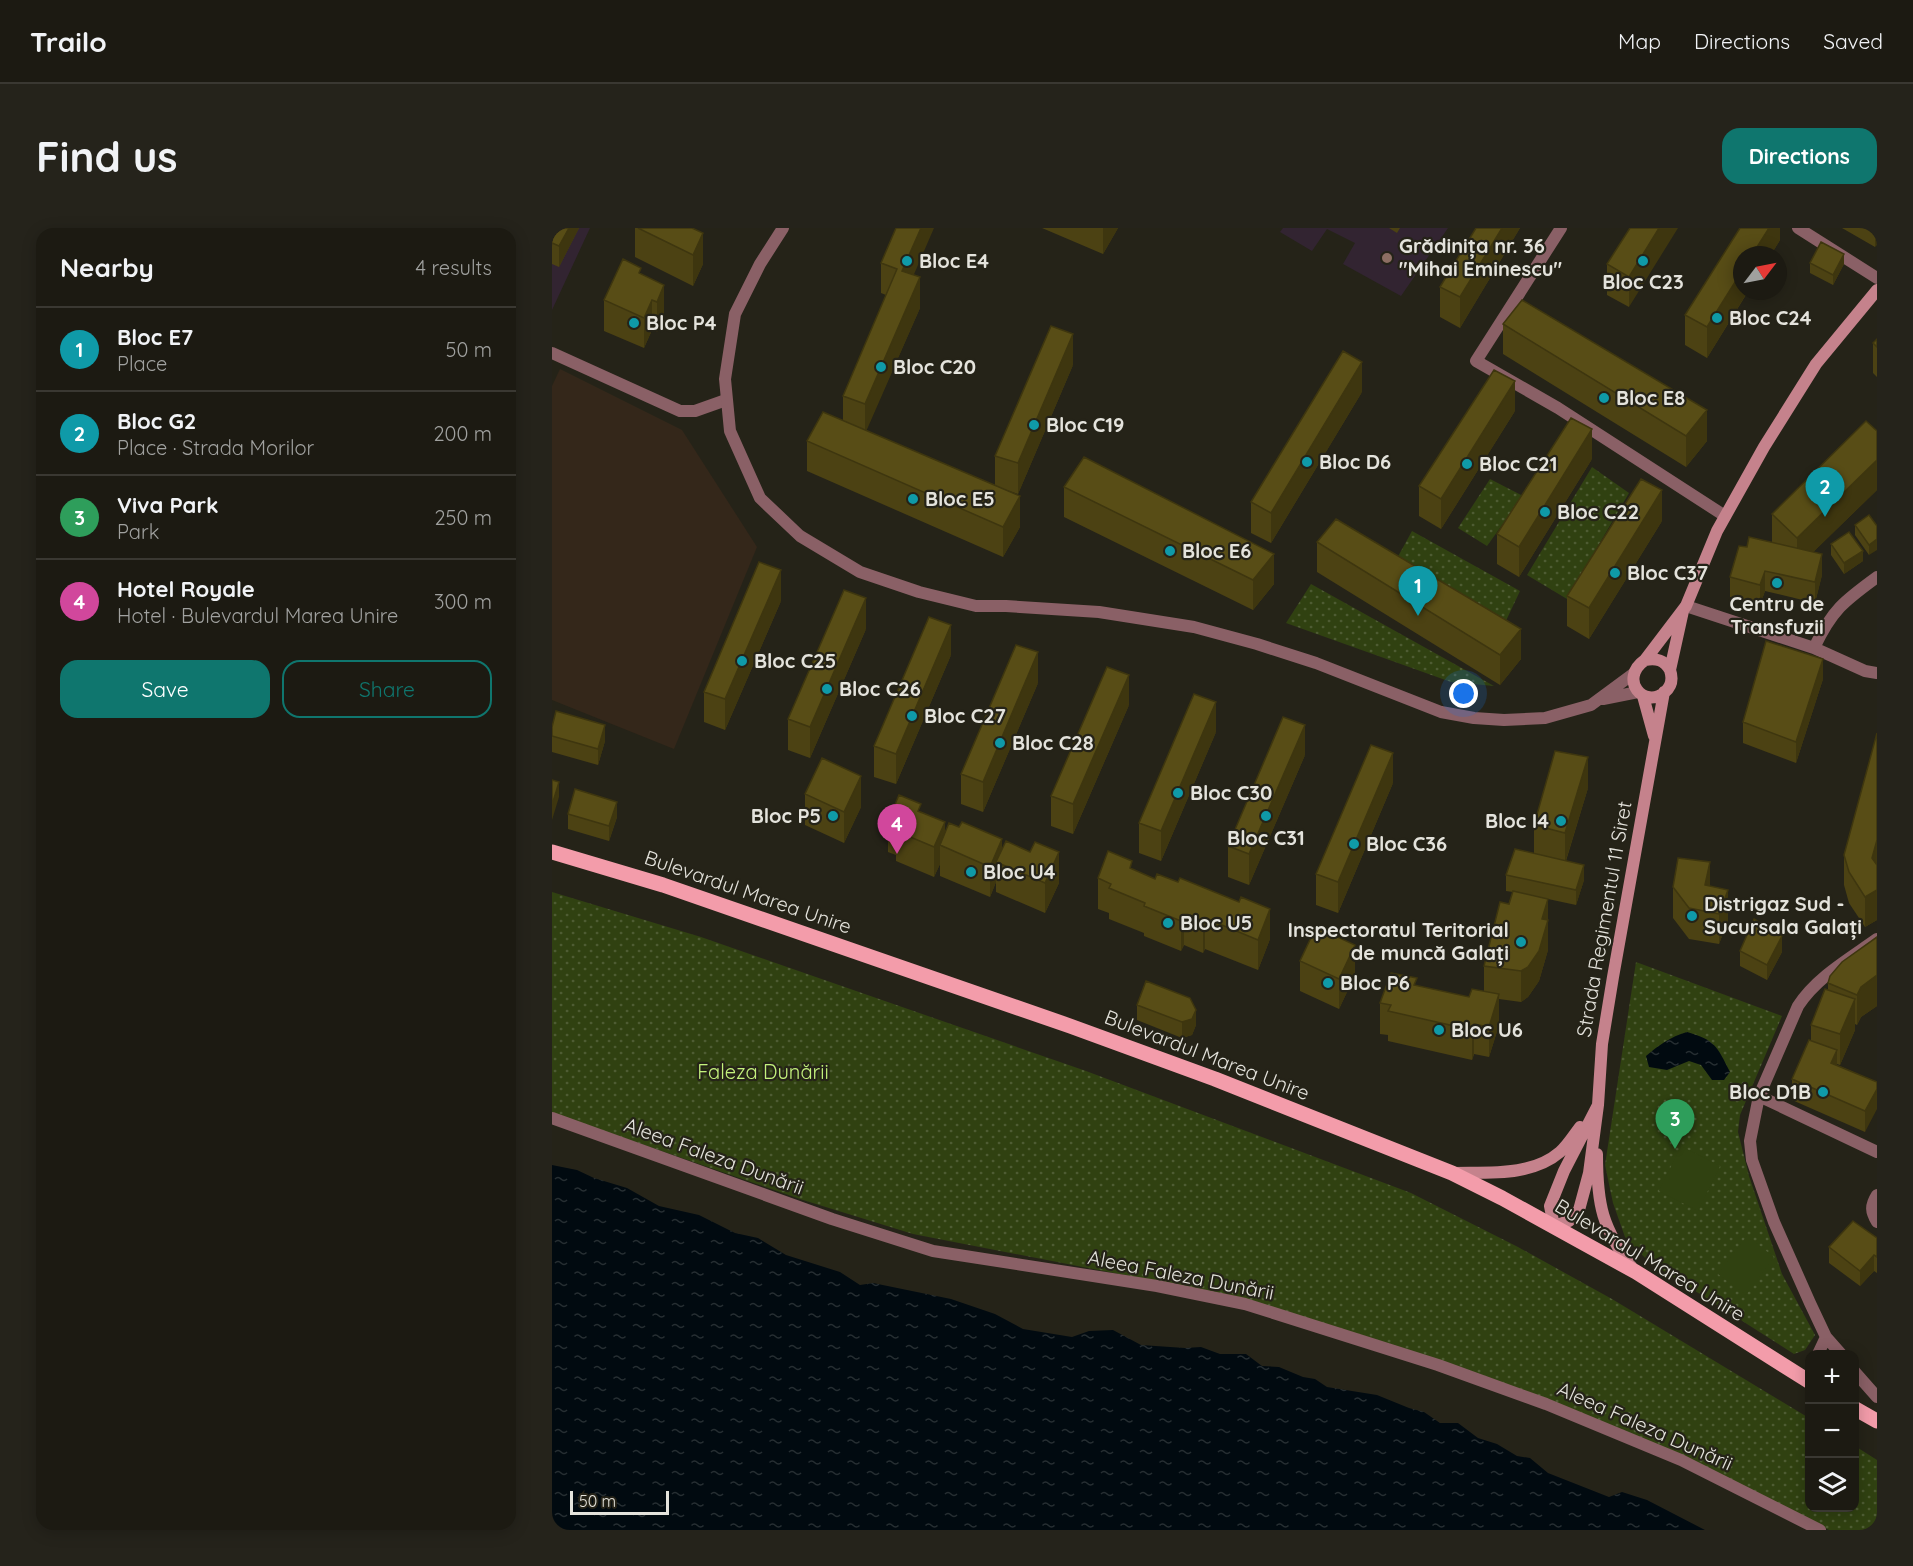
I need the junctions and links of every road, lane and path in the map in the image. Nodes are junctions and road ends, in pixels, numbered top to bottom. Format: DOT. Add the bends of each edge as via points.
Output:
graph roads {
  1 [pos="783,228"];
  2 [pos="1561,228"];
  3 [pos="1798,228"];
  4 [pos="1877,278"];
  5 [pos="1877,290"];
  6 [pos="552,353"];
  7 [pos="726,400"];
  8 [pos="1725,516"];
  9 [pos="1877,577"];
  10 [pos="1685,609"];
  11 [pos="1814,648"];
  12 [pos="1645,660"];
  13 [pos="1669,667"];
  14 [pos="1877,673"];
  15 [pos="1633,674"];
  16 [pos="1664,692"];
  17 [pos="1641,694"];
  18 [pos="1599,700"];
  19 [pos="1655,740"];
  20 [pos="552,852"];
  21 [pos="1877,939"];
  22 [pos="1759,1096"];
  23 [pos="1598,1105"];
  24 [pos="552,1118"];
  25 [pos="1877,1152"];
  26 [pos="1452,1173"];
  27 [pos="1877,1195"];
  28 [pos="1877,1222"];
  29 [pos="1554,1226"];
  30 [pos="1636,1272"];
  31 [pos="1826,1337"];
  32 [pos="1820,1350"];
  33 [pos="1837,1350"];
  34 [pos="1805,1376"];
  35 [pos="1859,1377"];
  36 [pos="1877,1397"];
  37 [pos="1859,1411"];
  38 [pos="1877,1421"];
  39 [pos="1820,1530"];
  1 -- 7 [label="street" via="735,314 725,379"];
  2 -- 8 [label="street" via="1476,361 1558,408"];
  3 -- 4 [label="street"];
  5 -- 8 [label="main road" via="1816,364"];
  6 -- 7 [label="street" via="680,411 695,411"];
  7 -- 18 [label="street" via="730,431 760,498 800,536 860,572 909,589 975,606 1099,612 1194,627 1316,663 1441,712 1474,718 1545,718"];
  8 -- 10 [label="main road"];
  9 -- 11 [label="street" via="1845,600 1826,623"];
  10 -- 11 [label="street"];
  10 -- 12 [label="main road"];
  10 -- 13 [label="main road"];
  11 -- 14 [label="street"];
  12 -- 13 [label="main road" via="1654,658"];
  12 -- 15 [label="main road"];
  13 -- 16 [label="main road" via="1671,683"];
  15 -- 17 [label="main road"];
  15 -- 18 [label="street"];
  16 -- 17 [label="main road" via="1651,698"];
  16 -- 19 [label="main road, Strada Regimentul 11 Siret"];
  17 -- 18 [label="street"];
  17 -- 19 [label="main road"];
  19 -- 23 [label="main road, Strada Regimentul 11 Siret" via="1602,1044"];
  20 -- 26 [label="main road, Bulevardul Marea Unire" via="663,885 1070,1026"];
  21 -- 22 [label="street" via="1806,994"];
  22 -- 25 [label="street"];
  22 -- 31 [label="street" via="1750,1141 1752,1160 1774,1222"];
  23 -- 26 [label="main road" via="1560,1152 1540,1165 1512,1172"];
  23 -- 29 [label="main road" via="1550,1206"];
  23 -- 29 [label="main road" via="1579,1210 1569,1221"];
  23 -- 30 [label="main road" via="1598,1198 1615,1244"];
  24 -- 39 [label="street, Aleea Faleza Dunării" via="832,1219 933,1251 1157,1286 1245,1304 1438,1365 1682,1460"];
  26 -- 29 [label="main road, Bulevardul Marea Unire"];
  27 -- 28 [label="street" via="1871,1212"];
  29 -- 30 [label="main road, Bulevardul Marea Unire"];
  30 -- 34 [label="main road, Bulevardul Marea Unire"];
  31 -- 32 [label="street"];
  31 -- 33 [label="street"];
  35 -- 36 [label="street"];
  37 -- 38 [label="main road"];
}
